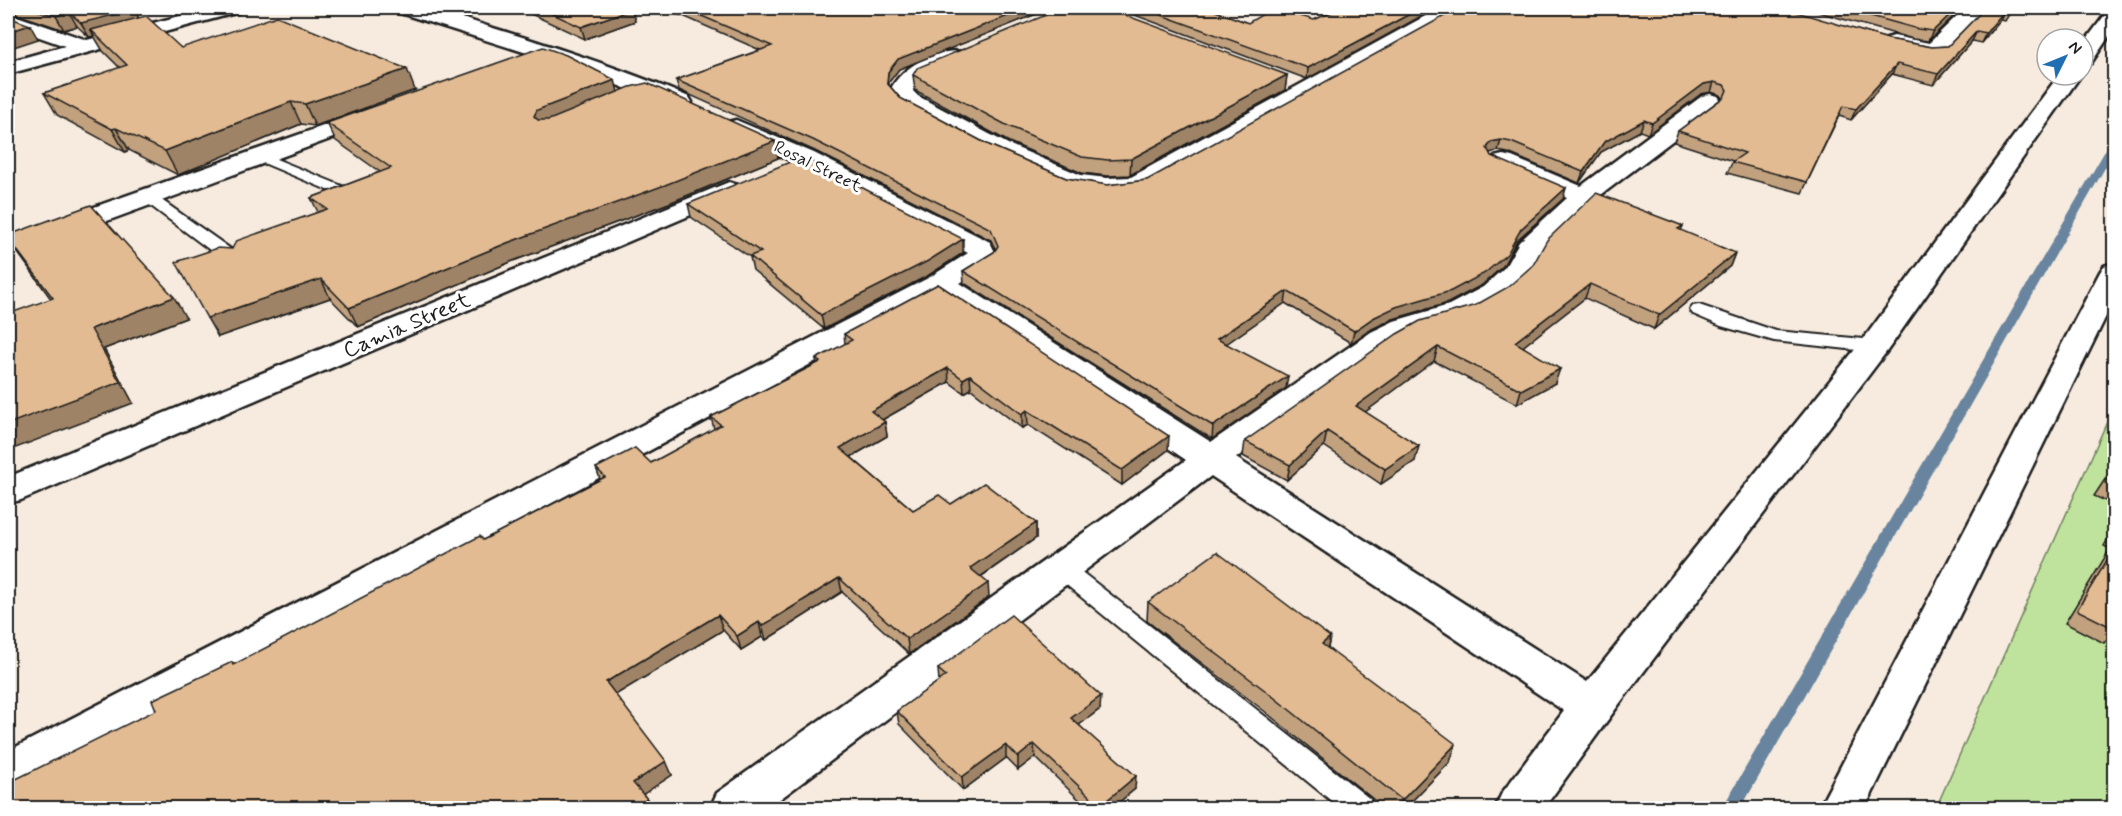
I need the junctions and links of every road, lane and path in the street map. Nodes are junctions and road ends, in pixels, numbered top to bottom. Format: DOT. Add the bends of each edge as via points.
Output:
graph roads {
  1 [pos="232,8"];
  2 [pos="404,8"];
  3 [pos="1454,8"];
  4 [pos="1976,8"];
  5 [pos="2115,16"];
  6 [pos="8,19"];
  7 [pos="1879,38"];
  8 [pos="2095,42"];
  9 [pos="86,47"];
  10 [pos="974,49"];
  11 [pos="548,52"];
  12 [pos="515,64"];
  13 [pos="8,68"];
  14 [pos="1287,80"];
  15 [pos="2061,87"];
  16 [pos="1309,88"];
  17 [pos="1710,101"];
  18 [pos="393,108"];
  19 [pos="696,109"];
  20 [pos="718,119"];
  21 [pos="259,156"];
  22 [pos="805,158"];
  23 [pos="1498,160"];
  24 [pos="347,193"];
  25 [pos="1584,196"];
  26 [pos="148,197"];
  27 [pos="30,239"];
  28 [pos="236,261"];
  29 [pos="2115,272"];
  30 [pos="940,283"];
  31 [pos="1699,310"];
  32 [pos="1875,346"];
  33 [pos="1212,458"];
  34 [pos="8,491"];
  35 [pos="1061,568"];
  36 [pos="1592,707"];
  37 [pos="8,773"];
  38 [pos="733,808"];
  39 [pos="1360,808"];
  40 [pos="1518,808"];
  41 [pos="1842,808"];
  1 -- 9 [label="street"];
  2 -- 11 [label="street"];
  3 -- 16 [label="street"];
  4 -- 7 [label="street" via="1934,50"];
  5 -- 8 [label="street"];
  6 -- 9 [label="street"];
  9 -- 13 [label="street"];
  10 -- 16 [label="street" via="908,76 901,92 910,101 999,148 1076,182 1107,186 1137,184"];
  11 -- 12 [label="street"];
  11 -- 19 [label="street" via="642,94"];
  14 -- 16 [label="street"];
  15 -- 32 [label="street"];
  17 -- 25 [label="street"];
  18 -- 21 [label="street"];
  20 -- 22 [label="street, Rosal Street"];
  21 -- 24 [label="lane"];
  21 -- 26 [label="street"];
  22 -- 30 [label="street, Rosal Street" via="982,251 982,258"];
  22 -- 34 [label="street, Camia Street"];
  23 -- 25 [label="street"];
  25 -- 33 [label="street" via="1529,248 1516,272 1493,293 1460,311 1405,327 1382,339"];
  26 -- 27 [label="street"];
  26 -- 28 [label="lane"];
  29 -- 41 [label="street"];
  30 -- 33 [label="street"];
  30 -- 37 [label="street"];
  31 -- 32 [label="lane" via="1774,336"];
  32 -- 36 [label="street"];
  33 -- 35 [label="street"];
  33 -- 36 [label="street"];
  35 -- 38 [label="street"];
  35 -- 39 [label="lane"];
  36 -- 40 [label="street"];
}
